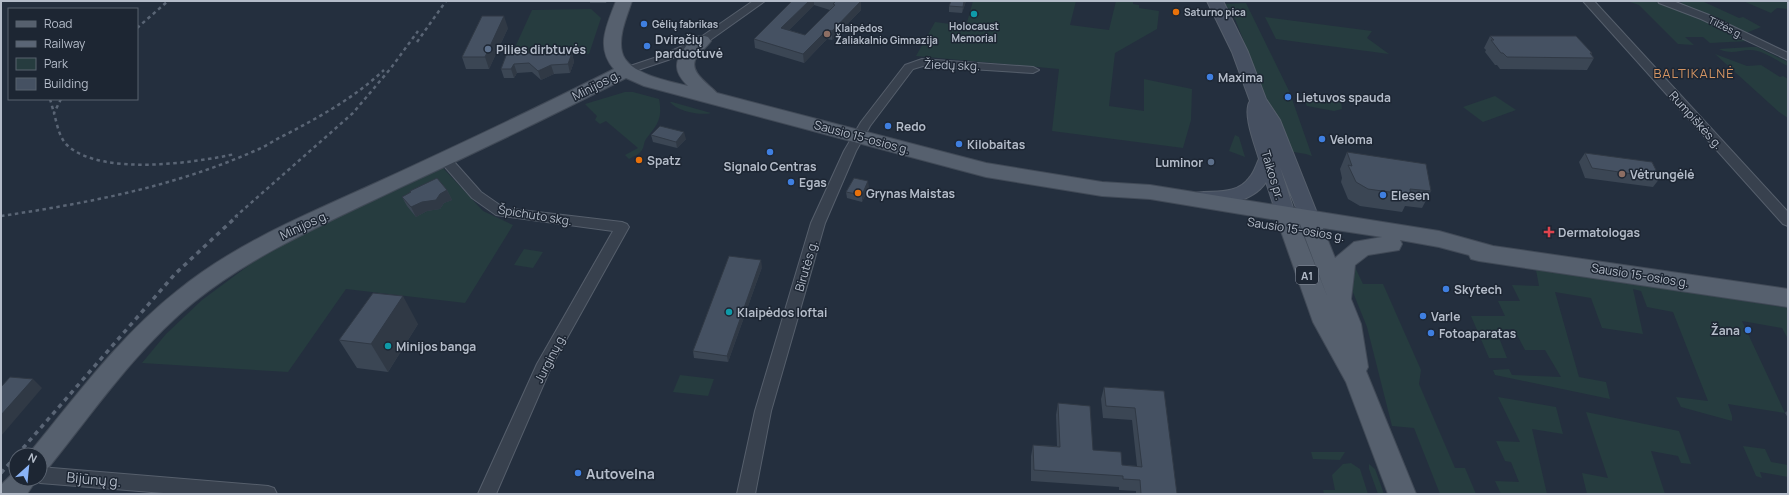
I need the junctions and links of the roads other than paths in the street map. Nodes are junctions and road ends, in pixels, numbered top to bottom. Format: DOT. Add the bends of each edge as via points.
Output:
graph roads {
  1 [pos="624,1"];
  2 [pos="760,1"];
  3 [pos="1215,1"];
  4 [pos="1588,1"];
  5 [pos="1663,1"];
  6 [pos="702,41"];
  7 [pos="1788,57"];
  8 [pos="1033,70"];
  9 [pos="625,71"];
  10 [pos="709,96"];
  11 [pos="1256,99"];
  12 [pos="858,136"];
  13 [pos="1268,158"];
  14 [pos="444,159"];
  15 [pos="1102,189"];
  16 [pos="1192,199"];
  17 [pos="1788,221"];
  18 [pos="1300,223"];
  19 [pos="622,228"];
  20 [pos="1391,244"];
  21 [pos="1493,254"];
  22 [pos="1788,298"];
  23 [pos="1340,300"];
  24 [pos="1358,380"];
  25 [pos="48,449"];
  26 [pos="48,476"];
  27 [pos="238,493"];
  28 [pos="268,494"];
  29 [pos="487,494"];
  30 [pos="746,494"];
  31 [pos="1402,494"];
  1 -- 9 [label="main road" via="611,48 612,55"];
  2 -- 6 [label="street"];
  3 -- 11 [label="street, Taikos pr. / A1" via="1240,52"];
  4 -- 17 [label="street, Rumpiškės g."];
  5 -- 7 [label="street, Tilžės g." via="1705,17"];
  6 -- 9 [label="street" via="664,58"];
  6 -- 10 [label="main road" via="688,56 685,64 690,77"];
  8 -- 12 [label="street, Žiedų skg." via="922,62 910,67"];
  9 -- 10 [label="main road, Sausio 15-osios g." via="651,82"];
  9 -- 14 [label="main road, Minijos g."];
  10 -- 12 [label="main road, Sausio 15-osios g."];
  11 -- 13 [label="street, Taikos pr. / A1" via="1256,118"];
  11 -- 18 [label="street, Taikos pr. / A1" via="1271,120"];
  12 -- 15 [label="main road, Sausio 15-osios g." via="986,170"];
  12 -- 30 [label="street, Birutės g." via="816,229 763,410"];
  13 -- 16 [label="street" via="1254,186 1247,191 1220,198"];
  13 -- 18 [label="street, Taikos pr. / A1"];
  14 -- 19 [label="street, Špichuto skg." via="478,198 501,212"];
  14 -- 25 [label="main road, Minijos g." via="273,239 205,281 149,328"];
  15 -- 16 [label="main road, Sausio 15-osios g." via="1150,192"];
  15 -- 18 [label="main road, Sausio 15-osios g." via="1160,206"];
  16 -- 18 [label="main road, Sausio 15-osios g."];
  18 -- 20 [label="main road, Sausio 15-osios g."];
  18 -- 21 [label="main road, Sausio 15-osios g." via="1439,239"];
  18 -- 23 [label="main road, Taikos pr. / A1"];
  18 -- 24 [label="main road, Taikos pr. / A1" via="1325,322"];
  19 -- 29 [label="street, Jurginų g." via="545,364"];
  20 -- 21 [label="main road, Sausio 15-osios g." via="1436,251"];
  20 -- 23 [label="main road" via="1362,248 1344,262"];
  21 -- 22 [label="main road, Sausio 15-osios g."];
  23 -- 24 [label="main road, Taikos pr. / A1" via="1349,324"];
  24 -- 31 [label="main road, Taikos pr. / A1"];
  26 -- 27 [label="street, Bijūnų g."];
  27 -- 28 [label="street, Bijūnų g."];
}
